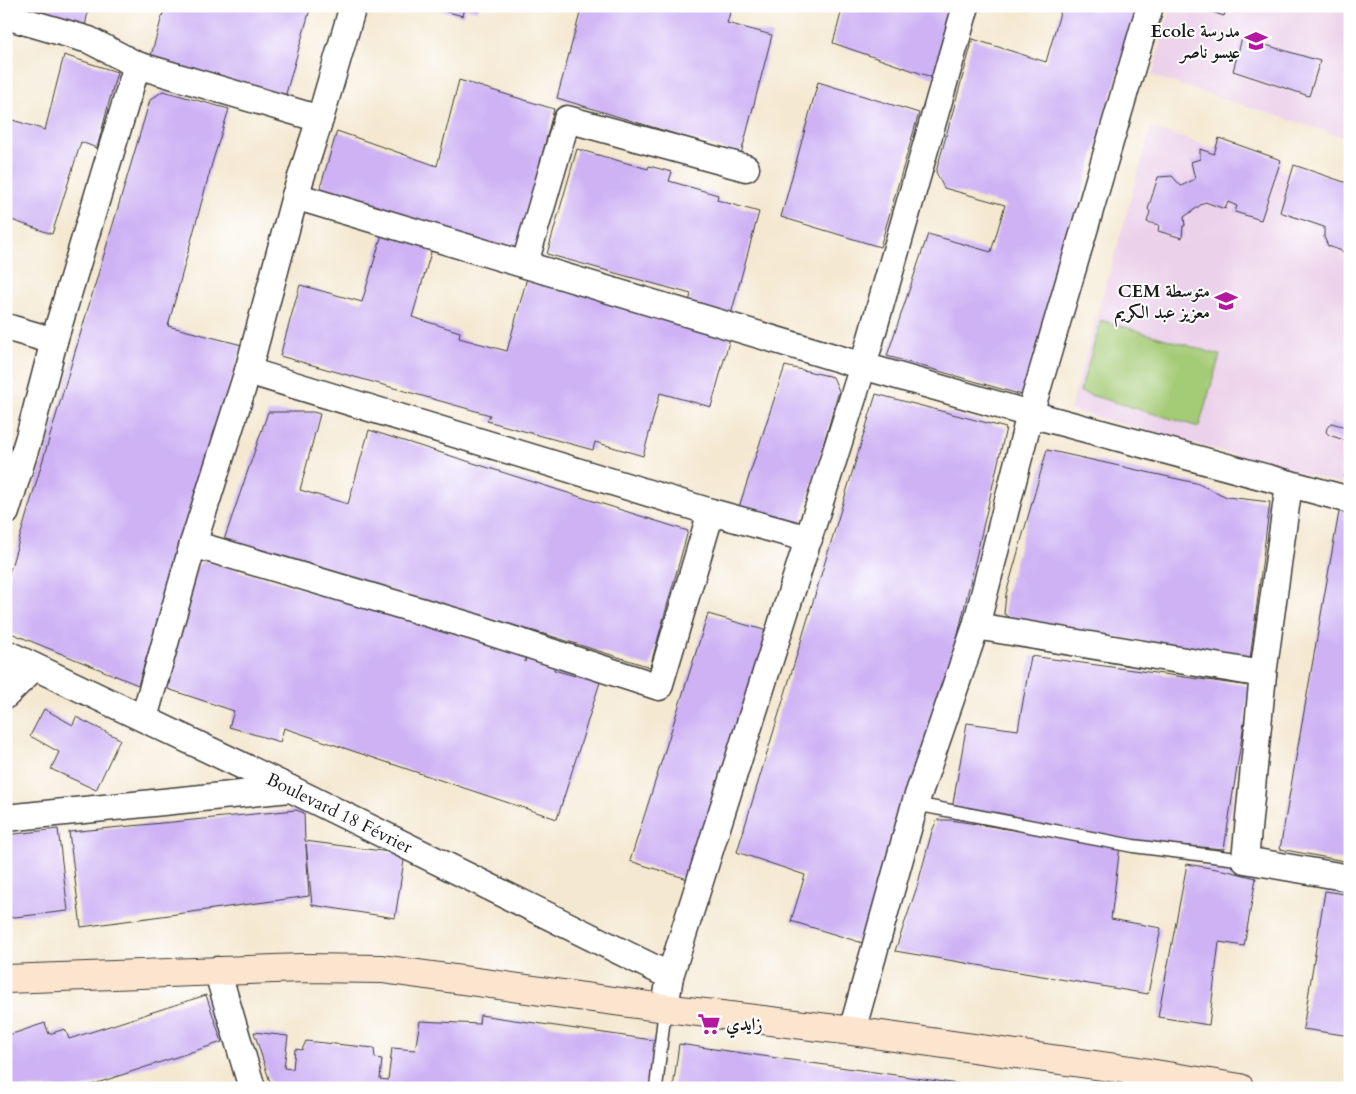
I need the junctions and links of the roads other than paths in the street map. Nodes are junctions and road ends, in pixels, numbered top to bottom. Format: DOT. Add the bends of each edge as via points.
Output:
graph roads {
  1 [pos="353,6"];
  2 [pos="966,6"];
  3 [pos="1150,6"];
  4 [pos="6,16"];
  5 [pos="137,65"];
  6 [pos="320,119"];
  7 [pos="746,168"];
  8 [pos="296,196"];
  9 [pos="525,263"];
  10 [pos="6,327"];
  11 [pos="54,341"];
  12 [pos="863,366"];
  13 [pos="248,371"];
  14 [pos="1030,414"];
  15 [pos="1289,484"];
  16 [pos="1350,500"];
  17 [pos="6,512"];
  18 [pos="711,512"];
  19 [pos="809,539"];
  20 [pos="193,544"];
  21 [pos="976,626"];
  22 [pos="6,653"];
  23 [pos="34,667"];
  24 [pos="1263,674"];
  25 [pos="6,695"];
  26 [pos="144,718"];
  27 [pos="291,789"];
  28 [pos="915,804"];
  29 [pos="6,818"];
  30 [pos="1245,860"];
  31 [pos="1350,878"];
  32 [pos="217,970"];
  33 [pos="670,976"];
  34 [pos="6,979"];
  35 [pos="665,1008"];
  36 [pos="852,1031"];
  37 [pos="1130,1079"];
  38 [pos="252,1088"];
  39 [pos="656,1088"];
  40 [pos="1240,1088"];
  1 -- 6 [label="street"];
  2 -- 12 [label="street"];
  3 -- 14 [label="street"];
  4 -- 5 [label="street" via="89,40"];
  5 -- 6 [label="street"];
  5 -- 11 [label="street"];
  6 -- 8 [label="street"];
  7 -- 9 [label="street" via="567,119"];
  8 -- 9 [label="street"];
  8 -- 13 [label="street"];
  9 -- 12 [label="street"];
  10 -- 11 [label="street"];
  11 -- 17 [label="street"];
  12 -- 14 [label="street"];
  12 -- 19 [label="street"];
  13 -- 18 [label="street"];
  13 -- 20 [label="street"];
  14 -- 15 [label="street"];
  14 -- 21 [label="street"];
  15 -- 16 [label="street"];
  15 -- 24 [label="street"];
  18 -- 19 [label="street"];
  18 -- 20 [label="street" via="659,687 471,626"];
  19 -- 33 [label="street"];
  20 -- 26 [label="street"];
  21 -- 24 [label="street"];
  21 -- 28 [label="street"];
  22 -- 23 [label="street, Boulevard 18 Février"];
  23 -- 25 [label="street"];
  23 -- 26 [label="street, Boulevard 18 Février"];
  24 -- 30 [label="street"];
  26 -- 27 [label="street, Boulevard 18 Février"];
  27 -- 29 [label="street"];
  27 -- 33 [label="street, Boulevard 18 Février"];
  28 -- 30 [label="lane" via="1133,846"];
  28 -- 36 [label="street"];
  30 -- 31 [label="street"];
  32 -- 34 [label="main road"];
  32 -- 35 [label="main road" via="382,969"];
  32 -- 38 [label="street"];
  33 -- 35 [label="street"];
  35 -- 36 [label="main road"];
  35 -- 39 [label="lane"];
  36 -- 37 [label="main road"];
  37 -- 40 [label="main road"];
}
